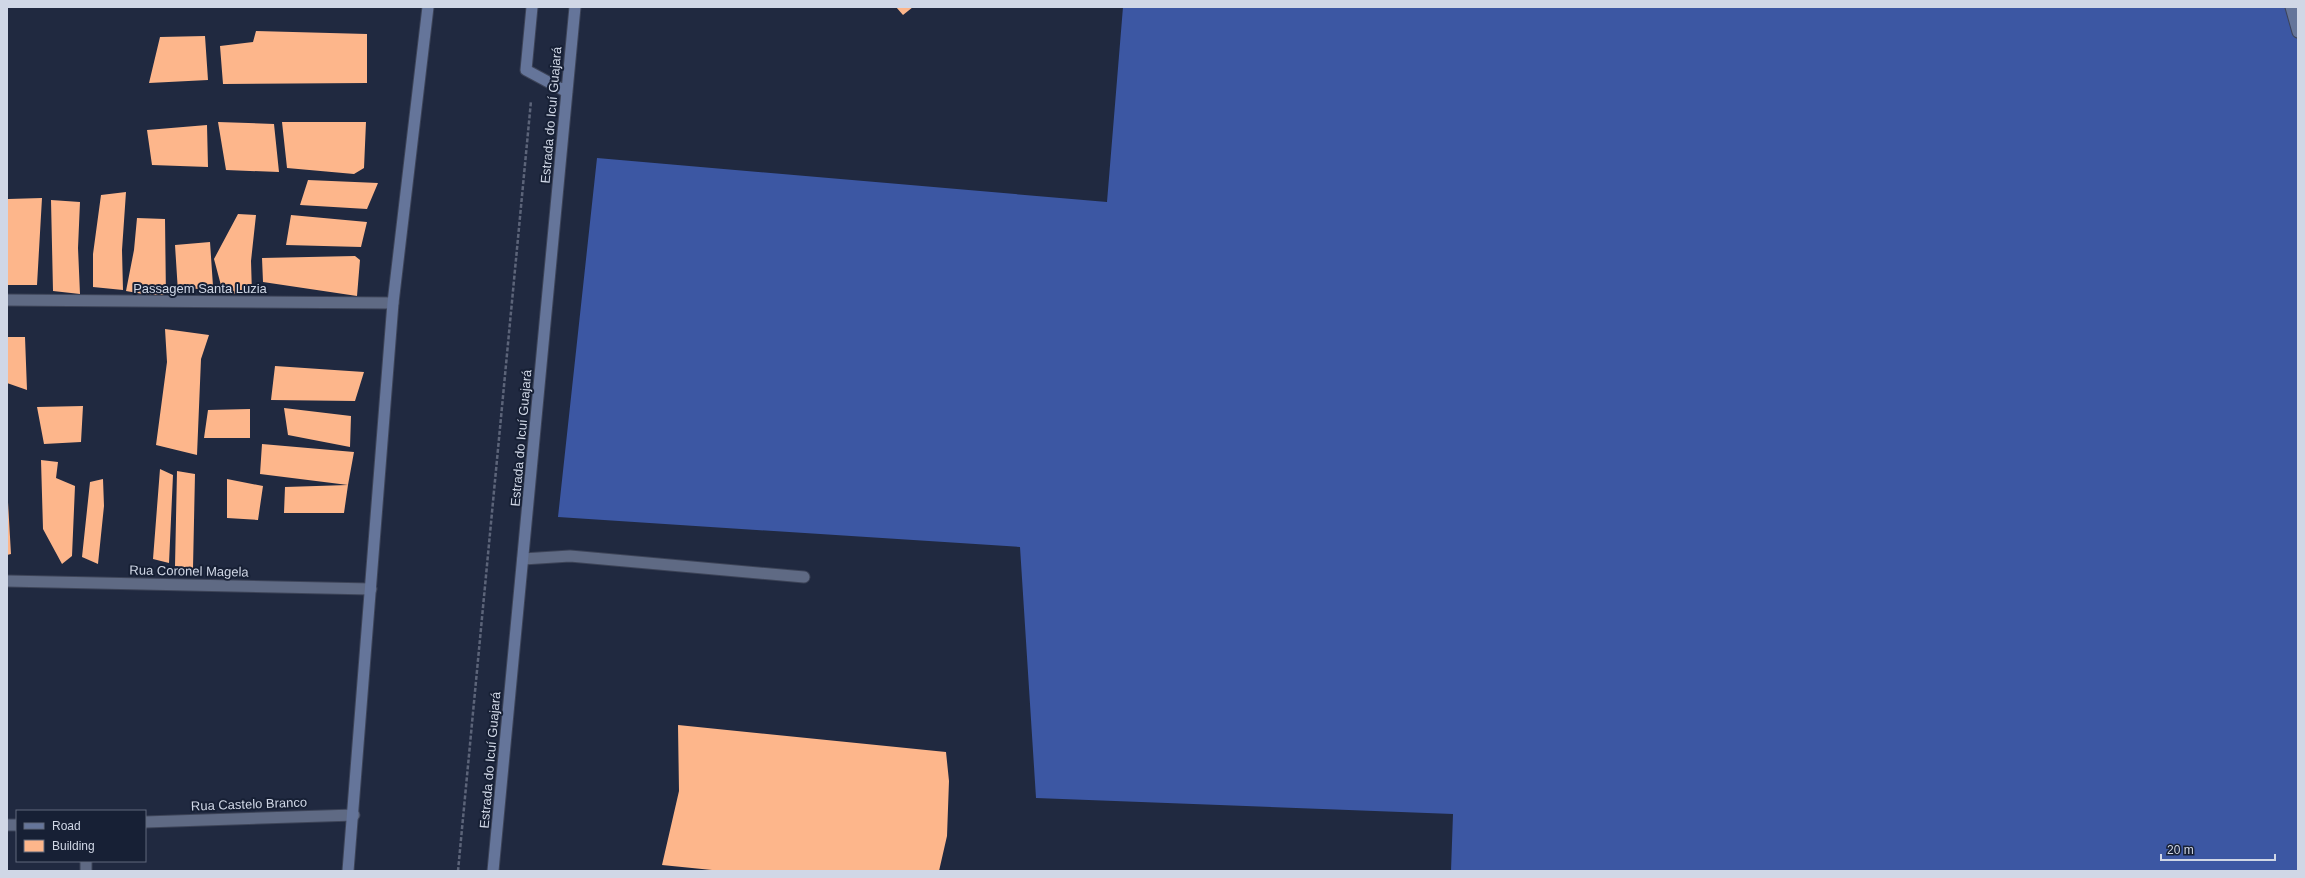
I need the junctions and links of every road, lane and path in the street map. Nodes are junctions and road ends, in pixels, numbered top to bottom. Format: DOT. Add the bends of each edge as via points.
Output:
graph roads {
  1 [pos="428,7"];
  2 [pos="532,7"];
  3 [pos="575,7"];
  4 [pos="2291,7"];
  5 [pos="2298,32"];
  6 [pos="533,74"];
  7 [pos="567,92"];
  8 [pos="7,300"];
  9 [pos="393,303"];
  10 [pos="523,559"];
  11 [pos="804,577"];
  12 [pos="7,581"];
  13 [pos="371,589"];
  14 [pos="354,815"];
  15 [pos="146,822"];
  16 [pos="348,871"];
  17 [pos="458,871"];
  18 [pos="494,871"];
  1 -- 9 [label="main road"];
  2 -- 6 [label="main road" via="526,70"];
  3 -- 7 [label="main road, Estrada do Icuí Guajará"];
  4 -- 5 [label="main road"];
  6 -- 7 [label="main road"];
  6 -- 17 [label="path"];
  7 -- 10 [label="main road, Estrada do Icuí Guajará"];
  8 -- 9 [label="street, Passagem Santa Luzia"];
  9 -- 13 [label="main road"];
  10 -- 11 [label="street" via="570,556"];
  10 -- 18 [label="main road, Estrada do Icuí Guajará"];
  12 -- 13 [label="street, Rua Coronel Magela"];
  13 -- 14 [label="main road"];
  14 -- 15 [label="street, Rua Castelo Branco"];
  14 -- 16 [label="main road"];
}
